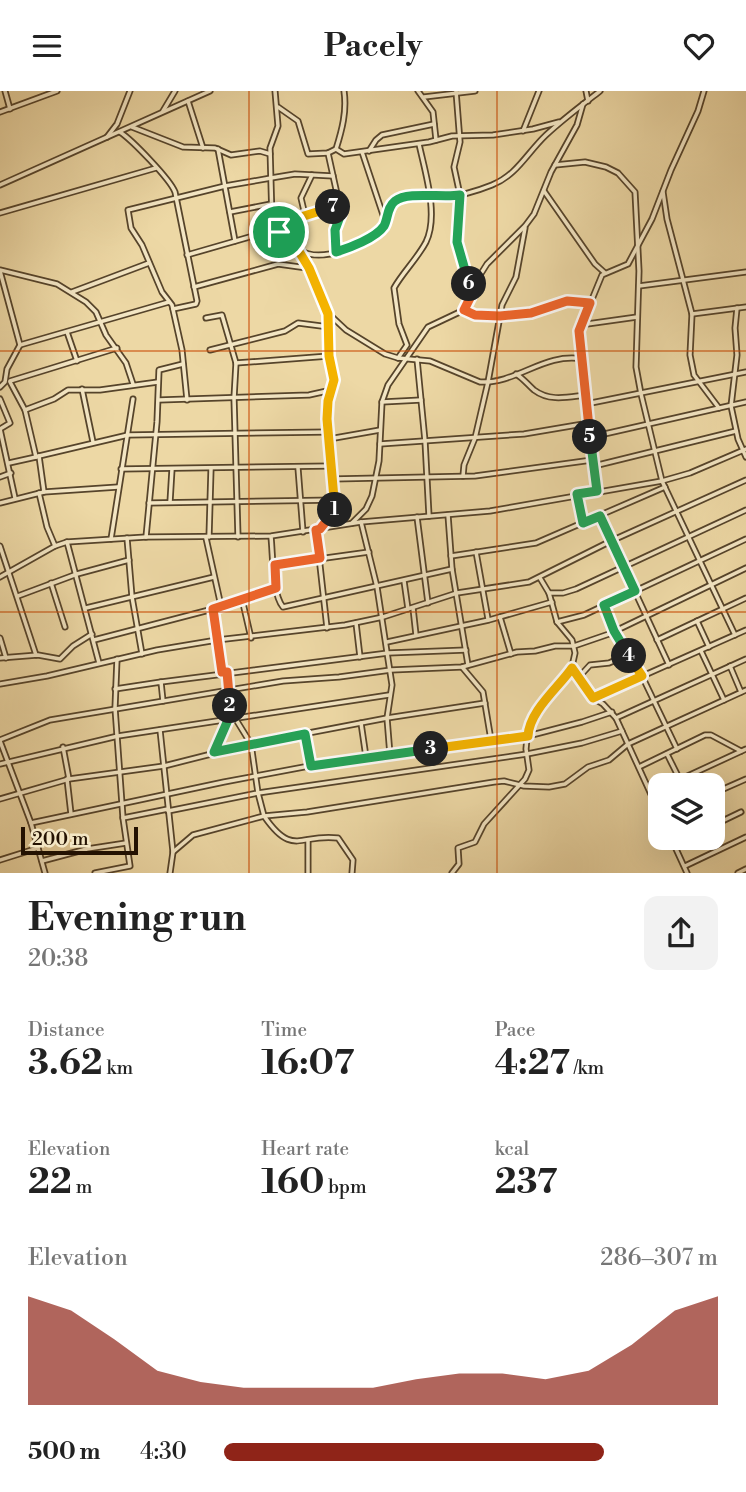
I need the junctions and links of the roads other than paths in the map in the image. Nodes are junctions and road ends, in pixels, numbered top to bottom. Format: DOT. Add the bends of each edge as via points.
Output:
graph roads {
  1 [pos="5,91"];
  2 [pos="57,91"];
  3 [pos="130,91"];
  4 [pos="175,91"];
  5 [pos="210,91"];
  6 [pos="275,91"];
  7 [pos="344,91"];
  8 [pos="418,91"];
  9 [pos="475,91"];
  10 [pos="539,91"];
  11 [pos="586,91"];
  12 [pos="600,91"];
  13 [pos="704,91"];
  14 [pos="456,92"];
  15 [pos="424,97"];
  16 [pos="188,101"];
  17 [pos="588,101"];
  18 [pos="583,104"];
  19 [pos="278,107"];
  20 [pos="10,109"];
  21 [pos="0,112"];
  22 [pos="162,113"];
  23 [pos="565,120"];
  24 [pos="434,124"];
  25 [pos="132,127"];
  26 [pos="523,131"];
  27 [pos="120,132"];
  28 [pos="459,135"];
  29 [pos="106,138"];
  30 [pos="436,140"];
  31 [pos="419,143"];
  32 [pos="203,148"];
  33 [pos="218,149"];
  34 [pos="336,149"];
  35 [pos="369,151"];
  36 [pos="362,152"];
  37 [pos="328,153"];
  38 [pos="270,154"];
  39 [pos="555,165"];
  40 [pos="156,168"];
  41 [pos="312,175"];
  42 [pos="333,176"];
  43 [pos="271,178"];
  44 [pos="0,185"];
  45 [pos="225,187"];
  46 [pos="544,190"];
  47 [pos="663,190"];
  48 [pos="460,195"];
  49 [pos="430,197"];
  50 [pos="176,198"];
  51 [pos="271,204"];
  52 [pos="340,205"];
  53 [pos="230,212"];
  54 [pos="0,213"];
  55 [pos="305,215"];
  56 [pos="385,223"];
  57 [pos="525,226"];
  58 [pos="276,227"];
  59 [pos="235,241"];
  60 [pos="638,245"];
  61 [pos="297,248"];
  62 [pos="336,252"];
  63 [pos="187,255"];
  64 [pos="149,263"];
  65 [pos="309,268"];
  66 [pos="0,271"];
  67 [pos="746,272"];
  68 [pos="605,273"];
  69 [pos="684,280"];
  70 [pos="2,281"];
  71 [pos="639,286"];
  72 [pos="194,287"];
  73 [pos="72,292"];
  74 [pos="472,294"];
  75 [pos="170,302"];
  76 [pos="590,303"];
  77 [pos="746,307"];
  78 [pos="737,308"];
  79 [pos="173,309"];
  80 [pos="464,310"];
  81 [pos="328,314"];
  82 [pos="692,314"];
  83 [pos="500,316"];
  84 [pos="637,317"];
  85 [pos="206,318"];
  86 [pos="101,322"];
  87 [pos="580,325"];
  88 [pos="329,327"];
  89 [pos="67,332"];
  90 [pos="230,344"];
  91 [pos="20,345"];
  92 [pos="117,348"];
  93 [pos="210,350"];
  94 [pos="329,356"];
  95 [pos="398,358"];
  96 [pos="407,358"];
  97 [pos="417,359"];
  98 [pos="583,359"];
  99 [pos="77,361"];
  100 [pos="236,363"];
  101 [pos="183,364"];
  102 [pos="746,372"];
  103 [pos="516,374"];
  104 [pos="736,374"];
  105 [pos="158,381"];
  106 [pos="697,381"];
  107 [pos="7,382"];
  108 [pos="488,382"];
  109 [pos="133,384"];
  110 [pos="0,387"];
  111 [pos="333,387"];
  112 [pos="82,389"];
  113 [pos="640,394"];
  114 [pos="586,395"];
  115 [pos="234,398"];
  116 [pos="0,399"];
  117 [pos="133,399"];
  118 [pos="158,400"];
  119 [pos="187,400"];
  120 [pos="421,400"];
  121 [pos="382,402"];
  122 [pos="746,403"];
  123 [pos="586,404"];
  124 [pos="731,406"];
  125 [pos="719,408"];
  126 [pos="25,410"];
  127 [pos="589,423"];
  128 [pos="648,423"];
  129 [pos="0,429"];
  130 [pos="380,430"];
  131 [pos="736,431"];
  132 [pos="328,432"];
  133 [pos="235,434"];
  134 [pos="128,435"];
  135 [pos="156,435"];
  136 [pos="590,437"];
  137 [pos="475,438"];
  138 [pos="329,439"];
  139 [pos="425,441"];
  140 [pos="93,442"];
  141 [pos="380,444"];
  142 [pos="745,450"];
  143 [pos="654,452"];
  144 [pos="37,457"];
  145 [pos="746,457"];
  146 [pos="9,463"];
  147 [pos="594,463"];
  148 [pos="331,466"];
  149 [pos="235,468"];
  150 [pos="298,468"];
  151 [pos="121,469"];
  152 [pos="172,469"];
  153 [pos="211,469"];
  154 [pos="152,470"];
  155 [pos="11,473"];
  156 [pos="426,476"];
  157 [pos="463,476"];
  158 [pos="0,477"];
  159 [pos="376,477"];
  160 [pos="333,478"];
  161 [pos="746,480"];
  162 [pos="662,481"];
  163 [pos="118,487"];
  164 [pos="665,487"];
  165 [pos="597,491"];
  166 [pos="42,492"];
  167 [pos="577,494"];
  168 [pos="15,498"];
  169 [pos="336,500"];
  170 [pos="300,501"];
  171 [pos="0,503"];
  172 [pos="149,503"];
  173 [pos="170,503"];
  174 [pos="209,503"];
  175 [pos="237,503"];
  176 [pos="746,510"];
  177 [pos="677,512"];
  178 [pos="448,515"];
  179 [pos="429,516"];
  180 [pos="600,516"];
  181 [pos="417,517"];
  182 [pos="361,522"];
  183 [pos="583,523"];
  184 [pos="351,524"];
  185 [pos="318,530"];
  186 [pos="303,532"];
  187 [pos="271,536"];
  188 [pos="146,537"];
  189 [pos="238,537"];
  190 [pos="689,537"];
  191 [pos="127,538"];
  192 [pos="207,538"];
  193 [pos="111,539"];
  194 [pos="746,539"];
  195 [pos="611,541"];
  196 [pos="67,542"];
  197 [pos="0,546"];
  198 [pos="55,546"];
  199 [pos="369,552"];
  200 [pos="476,552"];
  201 [pos="451,556"];
  202 [pos="320,558"];
  203 [pos="129,560"];
  204 [pos="701,560"];
  205 [pos="275,565"];
  206 [pos="624,568"];
  207 [pos="746,568"];
  208 [pos="452,569"];
  209 [pos="10,572"];
  210 [pos="77,574"];
  211 [pos="0,576"];
  212 [pos="425,576"];
  213 [pos="214,577"];
  214 [pos="540,578"];
  215 [pos="404,581"];
  216 [pos="51,583"];
  217 [pos="711,584"];
  218 [pos="377,587"];
  219 [pos="276,588"];
  220 [pos="482,588"];
  221 [pos="635,591"];
  222 [pos="457,593"];
  223 [pos="549,593"];
  224 [pos="18,596"];
  225 [pos="132,597"];
  226 [pos="746,598"];
  227 [pos="242,599"];
  228 [pos="324,599"];
  229 [pos="552,602"];
  230 [pos="428,603"];
  231 [pos="604,605"];
  232 [pos="221,606"];
  233 [pos="86,608"];
  234 [pos="411,608"];
  235 [pos="213,609"];
  236 [pos="723,609"];
  237 [pos="646,614"];
  238 [pos="383,617"];
  239 [pos="500,617"];
  240 [pos="489,620"];
  241 [pos="697,621"];
  242 [pos="557,622"];
  243 [pos="356,623"];
  244 [pos="462,626"];
  245 [pos="65,627"];
  246 [pos="137,628"];
  247 [pos="327,628"];
  248 [pos="746,630"];
  249 [pos="614,631"];
  250 [pos="92,634"];
  251 [pos="416,635"];
  252 [pos="735,635"];
  253 [pos="0,638"];
  254 [pos="251,638"];
  255 [pos="94,640"];
  256 [pos="217,640"];
  257 [pos="657,640"];
  258 [pos="387,642"];
  259 [pos="574,646"];
  260 [pos="709,647"];
  261 [pos="466,650"];
  262 [pos="702,651"];
  263 [pos="388,653"];
  264 [pos="142,654"];
  265 [pos="511,654"];
  266 [pos="36,655"];
  267 [pos="627,655"];
  268 [pos="360,657"];
  269 [pos="6,658"];
  270 [pos="0,659"];
  271 [pos="117,659"];
  272 [pos="746,659"];
  273 [pos="99,663"];
  274 [pos="468,665"];
  275 [pos="669,665"];
  276 [pos="730,666"];
  277 [pos="462,667"];
  278 [pos="572,668"];
  279 [pos="390,670"];
  280 [pos="225,672"];
  281 [pos="712,674"];
  282 [pos="642,676"];
  283 [pos="579,677"];
  284 [pos="161,682"];
  285 [pos="0,684"];
  286 [pos="115,689"];
  287 [pos="229,690"];
  288 [pos="744,691"];
  289 [pos="389,695"];
  290 [pos="593,698"];
  291 [pos="724,700"];
  292 [pos="163,701"];
  293 [pos="654,701"];
  294 [pos="485,703"];
  295 [pos="115,708"];
  296 [pos="612,712"];
  297 [pos="235,718"];
  298 [pos="387,718"];
  299 [pos="616,718"];
  300 [pos="228,720"];
  301 [pos="362,723"];
  302 [pos="666,726"];
  303 [pos="160,730"];
  304 [pos="622,731"];
  305 [pos="305,734"];
  306 [pos="118,736"];
  307 [pos="528,736"];
  308 [pos="491,740"];
  309 [pos="0,741"];
  310 [pos="251,744"];
  311 [pos="628,744"];
  312 [pos="63,747"];
  313 [pos="677,749"];
  314 [pos="744,750"];
  315 [pos="214,752"];
  316 [pos="527,754"];
  317 [pos="667,754"];
  318 [pos="390,755"];
  319 [pos="366,757"];
  320 [pos="8,762"];
  321 [pos="0,764"];
  322 [pos="164,766"];
  323 [pos="311,766"];
  324 [pos="639,767"];
  325 [pos="119,772"];
  326 [pos="676,773"];
  327 [pos="695,773"];
  328 [pos="256,776"];
  329 [pos="68,779"];
  330 [pos="746,779"];
  331 [pos="519,784"];
  332 [pos="648,786"];
  333 [pos="725,788"];
  334 [pos="20,793"];
  335 [pos="258,793"];
  336 [pos="166,796"];
  337 [pos="0,799"];
  338 [pos="122,804"];
  339 [pos="168,810"];
  340 [pos="741,812"];
  341 [pos="71,814"];
  342 [pos="264,817"];
  343 [pos="123,818"];
  344 [pos="725,820"];
  345 [pos="31,823"];
  346 [pos="746,837"];
  347 [pos="307,840"];
  348 [pos="126,843"];
  349 [pos="38,848"];
  350 [pos="677,850"];
  351 [pos="173,852"];
  352 [pos="0,860"];
  353 [pos="42,861"];
  354 [pos="130,866"];
  355 [pos="685,866"];
  356 [pos="746,869"];
  357 [pos="45,873"];
  358 [pos="95,873"];
  359 [pos="133,873"];
  360 [pos="170,873"];
  361 [pos="308,873"];
  362 [pos="352,873"];
  363 [pos="452,873"];
  364 [pos="687,873"];
  365 [pos="738,873"];
  1 -- 20 [label="street"];
  2 -- 20 [label="street"];
  3 -- 29 [label="street"];
  4 -- 22 [label="street"];
  5 -- 16 [label="street"];
  6 -- 19 [label="street"];
  7 -- 34 [label="street" via="344,118"];
  8 -- 15 [label="street"];
  9 -- 14 [label="street"];
  10 -- 26 [label="street"];
  11 -- 17 [label="street"];
  12 -- 17 [label="street"];
  13 -- 47 [label="street"];
  14 -- 15 [label="street"];
  14 -- 28 [label="street"];
  15 -- 24 [label="street"];
  16 -- 22 [label="street"];
  16 -- 32 [label="street"];
  17 -- 18 [label="street"];
  18 -- 23 [label="street"];
  18 -- 39 [label="street"];
  19 -- 37 [label="street" via="298,121 308,154"];
  19 -- 38 [label="street"];
  20 -- 21 [label="street"];
  22 -- 25 [label="street"];
  23 -- 26 [label="street"];
  23 -- 48 [label="street" via="508,177"];
  24 -- 30 [label="street"];
  24 -- 35 [label="street" via="382,135"];
  25 -- 27 [label="street"];
  25 -- 32 [label="street" via="180,146"];
  26 -- 28 [label="street"];
  27 -- 29 [label="street"];
  27 -- 40 [label="street"];
  28 -- 30 [label="street"];
  28 -- 48 [label="street" via="454,172"];
  29 -- 44 [label="street"];
  30 -- 31 [label="street"];
  31 -- 35 [label="street"];
  31 -- 49 [label="street"];
  32 -- 33 [label="street"];
  33 -- 38 [label="street" via="231,155"];
  33 -- 45 [label="street"];
  34 -- 36 [label="street" via="343,155"];
  34 -- 37 [label="street"];
  35 -- 36 [label="street"];
  36 -- 56 [label="street"];
  37 -- 42 [label="street"];
  38 -- 43 [label="street"];
  39 -- 46 [label="street"];
  39 -- 60 [label="street" via="593,163 608,167 625,180 635,193"];
  40 -- 50 [label="street"];
  40 -- 54 [label="street"];
  41 -- 42 [label="street"];
  41 -- 43 [label="street"];
  41 -- 55 [label="street" via="301,198"];
  42 -- 52 [label="street"];
  43 -- 45 [label="street"];
  43 -- 51 [label="street"];
  45 -- 50 [label="street"];
  45 -- 53 [label="street"];
  46 -- 57 [label="street"];
  46 -- 68 [label="street"];
  47 -- 60 [label="street"];
  47 -- 69 [label="street"];
  48 -- 49 [label="street"];
  48 -- 74 [label="street" via="457,242"];
  49 -- 56 [label="street" via="394,201"];
  49 -- 95 [label="street" via="428,237 394,288 407,345"];
  50 -- 63 [label="street"];
  50 -- 64 [label="street" via="128,210 131,228"];
  51 -- 53 [label="street"];
  51 -- 58 [label="street"];
  52 -- 55 [label="street"];
  52 -- 62 [label="street"];
  53 -- 59 [label="street"];
  55 -- 58 [label="street"];
  56 -- 62 [label="street" via="356,245"];
  57 -- 74 [label="street" via="487,264"];
  57 -- 83 [label="street" via="516,277"];
  58 -- 59 [label="street"];
  58 -- 61 [label="street"];
  59 -- 63 [label="street"];
  60 -- 68 [label="street" via="626,267"];
  60 -- 71 [label="street"];
  61 -- 62 [label="street" via="309,255"];
  61 -- 65 [label="street"];
  63 -- 72 [label="street"];
  64 -- 73 [label="street"];
  64 -- 75 [label="street"];
  65 -- 72 [label="street" via="278,264"];
  65 -- 81 [label="street"];
  66 -- 70 [label="street"];
  66 -- 73 [label="street"];
  67 -- 69 [label="street"];
  68 -- 76 [label="street"];
  69 -- 71 [label="street"];
  69 -- 82 [label="street"];
  70 -- 91 [label="street"];
  71 -- 84 [label="street"];
  72 -- 79 [label="street" via="197,303"];
  73 -- 86 [label="street"];
  74 -- 80 [label="street"];
  75 -- 79 [label="street"];
  75 -- 86 [label="street"];
  76 -- 83 [label="street" via="567,301 531,313"];
  76 -- 87 [label="street"];
  77 -- 78 [label="street"];
  78 -- 82 [label="street"];
  78 -- 104 [label="street"];
  79 -- 101 [label="street"];
  80 -- 83 [label="street"];
  80 -- 96 [label="street" via="428,327"];
  81 -- 88 [label="street"];
  81 -- 95 [label="street" via="346,330"];
  82 -- 106 [label="street" via="690,355"];
  83 -- 108 [label="street"];
  84 -- 87 [label="street"];
  84 -- 113 [label="street"];
  85 -- 90 [label="street" via="222,315"];
  86 -- 89 [label="street"];
  86 -- 92 [label="street"];
  87 -- 98 [label="street"];
  88 -- 90 [label="street" via="301,323"];
  88 -- 94 [label="street"];
  89 -- 91 [label="street"];
  89 -- 99 [label="street"];
  90 -- 93 [label="street"];
  90 -- 100 [label="street"];
  91 -- 107 [label="street" via="7,369"];
  92 -- 99 [label="street"];
  92 -- 109 [label="street"];
  94 -- 100 [label="street"];
  94 -- 111 [label="street"];
  95 -- 96 [label="street"];
  96 -- 97 [label="street"];
  96 -- 121 [label="street"];
  97 -- 108 [label="street"];
  97 -- 120 [label="street"];
  98 -- 103 [label="street" via="557,358"];
  98 -- 114 [label="street"];
  99 -- 107 [label="street"];
  100 -- 115 [label="street"];
  101 -- 105 [label="street" via="159,369"];
  101 -- 119 [label="street"];
  102 -- 104 [label="street"];
  103 -- 108 [label="street"];
  103 -- 114 [label="street" via="551,398"];
  104 -- 106 [label="street"];
  104 -- 124 [label="street"];
  105 -- 109 [label="street"];
  105 -- 118 [label="street"];
  106 -- 113 [label="street"];
  106 -- 125 [label="street"];
  107 -- 110 [label="street"];
  107 -- 126 [label="street"];
  108 -- 137 [label="street"];
  109 -- 112 [label="street"];
  111 -- 115 [label="street" via="314,395"];
  111 -- 132 [label="street"];
  112 -- 126 [label="street" via="68,390"];
  112 -- 140 [label="street"];
  113 -- 123 [label="street"];
  113 -- 128 [label="street"];
  114 -- 123 [label="street"];
  115 -- 119 [label="street"];
  115 -- 133 [label="street"];
  116 -- 129 [label="street" via="10,423"];
  117 -- 134 [label="street"];
  118 -- 119 [label="street"];
  118 -- 135 [label="street"];
  120 -- 121 [label="street"];
  120 -- 139 [label="street"];
  121 -- 130 [label="street"];
  122 -- 124 [label="street"];
  123 -- 127 [label="street"];
  124 -- 125 [label="street"];
  124 -- 131 [label="street"];
  125 -- 128 [label="street"];
  126 -- 144 [label="street"];
  127 -- 136 [label="street"];
  127 -- 137 [label="street"];
  128 -- 136 [label="street"];
  128 -- 143 [label="street"];
  129 -- 146 [label="street"];
  130 -- 138 [label="street"];
  130 -- 141 [label="street"];
  131 -- 142 [label="street"];
  131 -- 143 [label="street"];
  132 -- 133 [label="street"];
  132 -- 138 [label="street"];
  133 -- 135 [label="street"];
  133 -- 149 [label="street"];
  134 -- 135 [label="street"];
  134 -- 140 [label="street"];
  134 -- 151 [label="street"];
  135 -- 154 [label="street"];
  136 -- 147 [label="street"];
  137 -- 139 [label="street"];
  137 -- 157 [label="street"];
  138 -- 148 [label="street"];
  139 -- 141 [label="street"];
  139 -- 156 [label="street"];
  140 -- 144 [label="street"];
  141 -- 159 [label="street"];
  142 -- 145 [label="street"];
  142 -- 162 [label="street"];
  143 -- 147 [label="street"];
  143 -- 162 [label="street"];
  144 -- 146 [label="street"];
  144 -- 166 [label="street"];
  146 -- 155 [label="street"];
  147 -- 157 [label="street"];
  147 -- 165 [label="street"];
  148 -- 150 [label="street"];
  148 -- 160 [label="street"];
  149 -- 150 [label="street"];
  149 -- 153 [label="street"];
  149 -- 175 [label="street"];
  150 -- 170 [label="street"];
  151 -- 154 [label="street"];
  151 -- 163 [label="street"];
  152 -- 153 [label="street"];
  152 -- 154 [label="street"];
  152 -- 173 [label="street"];
  153 -- 174 [label="street"];
  154 -- 172 [label="street"];
  155 -- 158 [label="street"];
  155 -- 168 [label="street"];
  156 -- 157 [label="street"];
  156 -- 159 [label="street"];
  156 -- 179 [label="street"];
  159 -- 160 [label="street"];
  159 -- 184 [label="street" via="371,502"];
  160 -- 169 [label="street"];
  161 -- 177 [label="street"];
  162 -- 164 [label="street"];
  162 -- 165 [label="street"];
  163 -- 166 [label="street"];
  163 -- 193 [label="street"];
  164 -- 177 [label="street"];
  164 -- 180 [label="street"];
  165 -- 167 [label="street"];
  166 -- 168 [label="street"];
  166 -- 198 [label="street"];
  167 -- 178 [label="street"];
  167 -- 183 [label="street"];
  168 -- 171 [label="street"];
  169 -- 170 [label="street"];
  169 -- 185 [label="street" via="334,514"];
  170 -- 175 [label="street"];
  170 -- 186 [label="street"];
  172 -- 173 [label="street"];
  172 -- 188 [label="street"];
  173 -- 174 [label="street"];
  174 -- 175 [label="street"];
  174 -- 192 [label="street"];
  175 -- 189 [label="street"];
  176 -- 190 [label="street"];
  177 -- 190 [label="street"];
  177 -- 195 [label="street"];
  178 -- 179 [label="street"];
  178 -- 201 [label="street"];
  179 -- 181 [label="street"];
  180 -- 183 [label="street"];
  180 -- 195 [label="street"];
  181 -- 182 [label="street"];
  181 -- 212 [label="street"];
  182 -- 184 [label="street"];
  182 -- 199 [label="street"];
  183 -- 200 [label="street" via="528,545"];
  184 -- 185 [label="street"];
  185 -- 186 [label="street"];
  185 -- 202 [label="street"];
  186 -- 187 [label="street"];
  187 -- 189 [label="street"];
  187 -- 205 [label="street"];
  188 -- 191 [label="street"];
  188 -- 192 [label="street"];
  189 -- 192 [label="street"];
  190 -- 204 [label="street"];
  190 -- 206 [label="street"];
  191 -- 193 [label="street"];
  191 -- 203 [label="street"];
  192 -- 213 [label="street"];
  193 -- 196 [label="street"];
  194 -- 204 [label="street"];
  195 -- 206 [label="street"];
  195 -- 214 [label="street"];
  196 -- 198 [label="street"];
  196 -- 210 [label="street"];
  197 -- 209 [label="street"];
  198 -- 209 [label="street"];
  199 -- 202 [label="street"];
  199 -- 218 [label="street"];
  200 -- 201 [label="street"];
  200 -- 220 [label="street"];
  201 -- 208 [label="street"];
  202 -- 205 [label="street"];
  202 -- 228 [label="street"];
  203 -- 210 [label="street"];
  203 -- 225 [label="street"];
  204 -- 217 [label="street"];
  204 -- 221 [label="street"];
  205 -- 219 [label="street"];
  206 -- 221 [label="street"];
  206 -- 223 [label="street" via="569,591"];
  207 -- 217 [label="street"];
  208 -- 212 [label="street"];
  208 -- 222 [label="street"];
  209 -- 211 [label="street"];
  209 -- 224 [label="street"];
  210 -- 216 [label="street"];
  210 -- 233 [label="street"];
  212 -- 215 [label="street"];
  212 -- 230 [label="street"];
  213 -- 225 [label="street"];
  213 -- 232 [label="street"];
  214 -- 220 [label="street"];
  214 -- 223 [label="street"];
  215 -- 218 [label="street"];
  215 -- 234 [label="street"];
  216 -- 224 [label="street"];
  216 -- 245 [label="street"];
  217 -- 236 [label="street"];
  217 -- 237 [label="street"];
  218 -- 228 [label="street"];
  218 -- 238 [label="street"];
  219 -- 227 [label="street"];
  219 -- 228 [label="street" via="283,607"];
  220 -- 222 [label="street"];
  220 -- 240 [label="street"];
  221 -- 231 [label="street"];
  221 -- 237 [label="street"];
  222 -- 230 [label="street"];
  222 -- 244 [label="street"];
  223 -- 229 [label="street"];
  224 -- 266 [label="street"];
  225 -- 233 [label="street"];
  225 -- 246 [label="street"];
  226 -- 236 [label="street"];
  227 -- 232 [label="street"];
  227 -- 254 [label="street"];
  228 -- 247 [label="street"];
  229 -- 239 [label="street"];
  229 -- 242 [label="street"];
  230 -- 234 [label="street"];
  231 -- 242 [label="street"];
  231 -- 249 [label="street"];
  232 -- 235 [label="street"];
  233 -- 250 [label="street"];
  234 -- 238 [label="street"];
  234 -- 251 [label="street"];
  235 -- 246 [label="street"];
  235 -- 256 [label="street"];
  236 -- 241 [label="street"];
  236 -- 252 [label="street"];
  237 -- 249 [label="street"];
  237 -- 257 [label="street"];
  238 -- 243 [label="street"];
  238 -- 258 [label="street"];
  239 -- 240 [label="street"];
  239 -- 265 [label="street"];
  240 -- 244 [label="street"];
  241 -- 257 [label="street"];
  241 -- 260 [label="street"];
  242 -- 259 [label="street"];
  243 -- 247 [label="street"];
  243 -- 268 [label="street"];
  244 -- 251 [label="street"];
  244 -- 261 [label="street"];
  246 -- 255 [label="street"];
  246 -- 264 [label="street"];
  247 -- 254 [label="street"];
  248 -- 252 [label="street"];
  249 -- 259 [label="street"];
  249 -- 267 [label="street"];
  250 -- 255 [label="street"];
  250 -- 266 [label="street" via="60,659"];
  251 -- 258 [label="street"];
  252 -- 260 [label="street"];
  253 -- 269 [label="street"];
  254 -- 256 [label="street"];
  255 -- 273 [label="street"];
  256 -- 264 [label="street"];
  256 -- 280 [label="street"];
  257 -- 275 [label="street"];
  258 -- 263 [label="street"];
  259 -- 265 [label="street"];
  259 -- 278 [label="street"];
  260 -- 262 [label="street"];
  261 -- 263 [label="street"];
  261 -- 274 [label="street"];
  262 -- 275 [label="street"];
  262 -- 281 [label="street"];
  263 -- 268 [label="street"];
  263 -- 279 [label="street"];
  264 -- 271 [label="street"];
  265 -- 274 [label="street"];
  266 -- 269 [label="street"];
  267 -- 282 [label="street"];
  267 -- 283 [label="street" via="590,665"];
  268 -- 280 [label="street"];
  269 -- 270 [label="street"];
  271 -- 273 [label="street"];
  271 -- 286 [label="street"];
  272 -- 276 [label="street"];
  273 -- 285 [label="street"];
  274 -- 277 [label="street"];
  275 -- 282 [label="street"];
  276 -- 281 [label="street"];
  276 -- 288 [label="street"];
  277 -- 279 [label="street"];
  277 -- 294 [label="street" via="481,688"];
  278 -- 283 [label="street"];
  278 -- 307 [label="street" via="528,726"];
  279 -- 287 [label="street"];
  279 -- 289 [label="street" via="393,685"];
  280 -- 284 [label="street"];
  280 -- 287 [label="street"];
  281 -- 291 [label="street"];
  281 -- 293 [label="street"];
  282 -- 290 [label="street"];
  282 -- 293 [label="street"];
  283 -- 290 [label="street"];
  284 -- 286 [label="street"];
  284 -- 292 [label="street"];
  286 -- 295 [label="street"];
  287 -- 292 [label="street"];
  287 -- 300 [label="street"];
  288 -- 291 [label="street"];
  289 -- 297 [label="street"];
  289 -- 298 [label="street"];
  290 -- 296 [label="street"];
  291 -- 302 [label="street"];
  292 -- 295 [label="street"];
  293 -- 299 [label="street"];
  293 -- 302 [label="street"];
  294 -- 298 [label="street"];
  294 -- 308 [label="street"];
  295 -- 306 [label="street"];
  295 -- 309 [label="street" via="42,722"];
  296 -- 299 [label="street"];
  296 -- 307 [label="street"];
  297 -- 300 [label="street"];
  297 -- 310 [label="street"];
  298 -- 301 [label="street"];
  298 -- 318 [label="street"];
  299 -- 304 [label="street"];
  300 -- 303 [label="street"];
  300 -- 315 [label="street"];
  301 -- 305 [label="street"];
  301 -- 319 [label="street"];
  302 -- 311 [label="street"];
  302 -- 313 [label="street"];
  303 -- 306 [label="street"];
  303 -- 322 [label="street"];
  304 -- 311 [label="street"];
  304 -- 316 [label="street"];
  305 -- 310 [label="street"];
  305 -- 323 [label="street"];
  306 -- 312 [label="street"];
  306 -- 325 [label="street"];
  307 -- 308 [label="street"];
  307 -- 316 [label="street"];
  308 -- 318 [label="street"];
  309 -- 320 [label="street"];
  310 -- 315 [label="street"];
  310 -- 328 [label="street"];
  311 -- 324 [label="street"];
  311 -- 331 [label="street" via="565,784"];
  312 -- 320 [label="street"];
  312 -- 329 [label="street"];
  313 -- 314 [label="street" via="708,734"];
  313 -- 317 [label="street"];
  314 -- 327 [label="street"];
  315 -- 322 [label="street"];
  316 -- 331 [label="street" via="529,770"];
  316 -- 335 [label="street"];
  317 -- 324 [label="street"];
  317 -- 326 [label="street"];
  318 -- 319 [label="street"];
  319 -- 323 [label="street"];
  320 -- 321 [label="street"];
  320 -- 334 [label="street"];
  322 -- 325 [label="street"];
  322 -- 336 [label="street"];
  323 -- 328 [label="street"];
  324 -- 332 [label="street"];
  325 -- 329 [label="street"];
  325 -- 338 [label="street"];
  328 -- 335 [label="street"];
  328 -- 336 [label="street"];
  329 -- 334 [label="street"];
  329 -- 341 [label="street"];
  330 -- 333 [label="street"];
  331 -- 342 [label="street" via="494,782"];
  331 -- 363 [label="street" via="484,824 475,842 458,848 459,864"];
  334 -- 337 [label="street"];
  334 -- 345 [label="street"];
  335 -- 339 [label="street"];
  335 -- 342 [label="street"];
  336 -- 338 [label="street"];
  336 -- 339 [label="street"];
  338 -- 341 [label="street"];
  338 -- 343 [label="street"];
  339 -- 343 [label="street"];
  339 -- 351 [label="street"];
  340 -- 344 [label="street"];
  341 -- 345 [label="street"];
  342 -- 347 [label="street" via="284,839"];
  342 -- 351 [label="street" via="193,835"];
  343 -- 348 [label="street"];
  345 -- 349 [label="street"];
  346 -- 355 [label="street"];
  347 -- 361 [label="street"];
  347 -- 362 [label="street" via="338,838 353,860"];
  348 -- 353 [label="street"];
  348 -- 354 [label="street"];
  349 -- 352 [label="street"];
  349 -- 353 [label="street"];
  350 -- 355 [label="street"];
  351 -- 360 [label="street"];
  353 -- 357 [label="street"];
  354 -- 358 [label="street"];
  354 -- 359 [label="street"];
  355 -- 364 [label="street"];
  356 -- 365 [label="street"];
}
